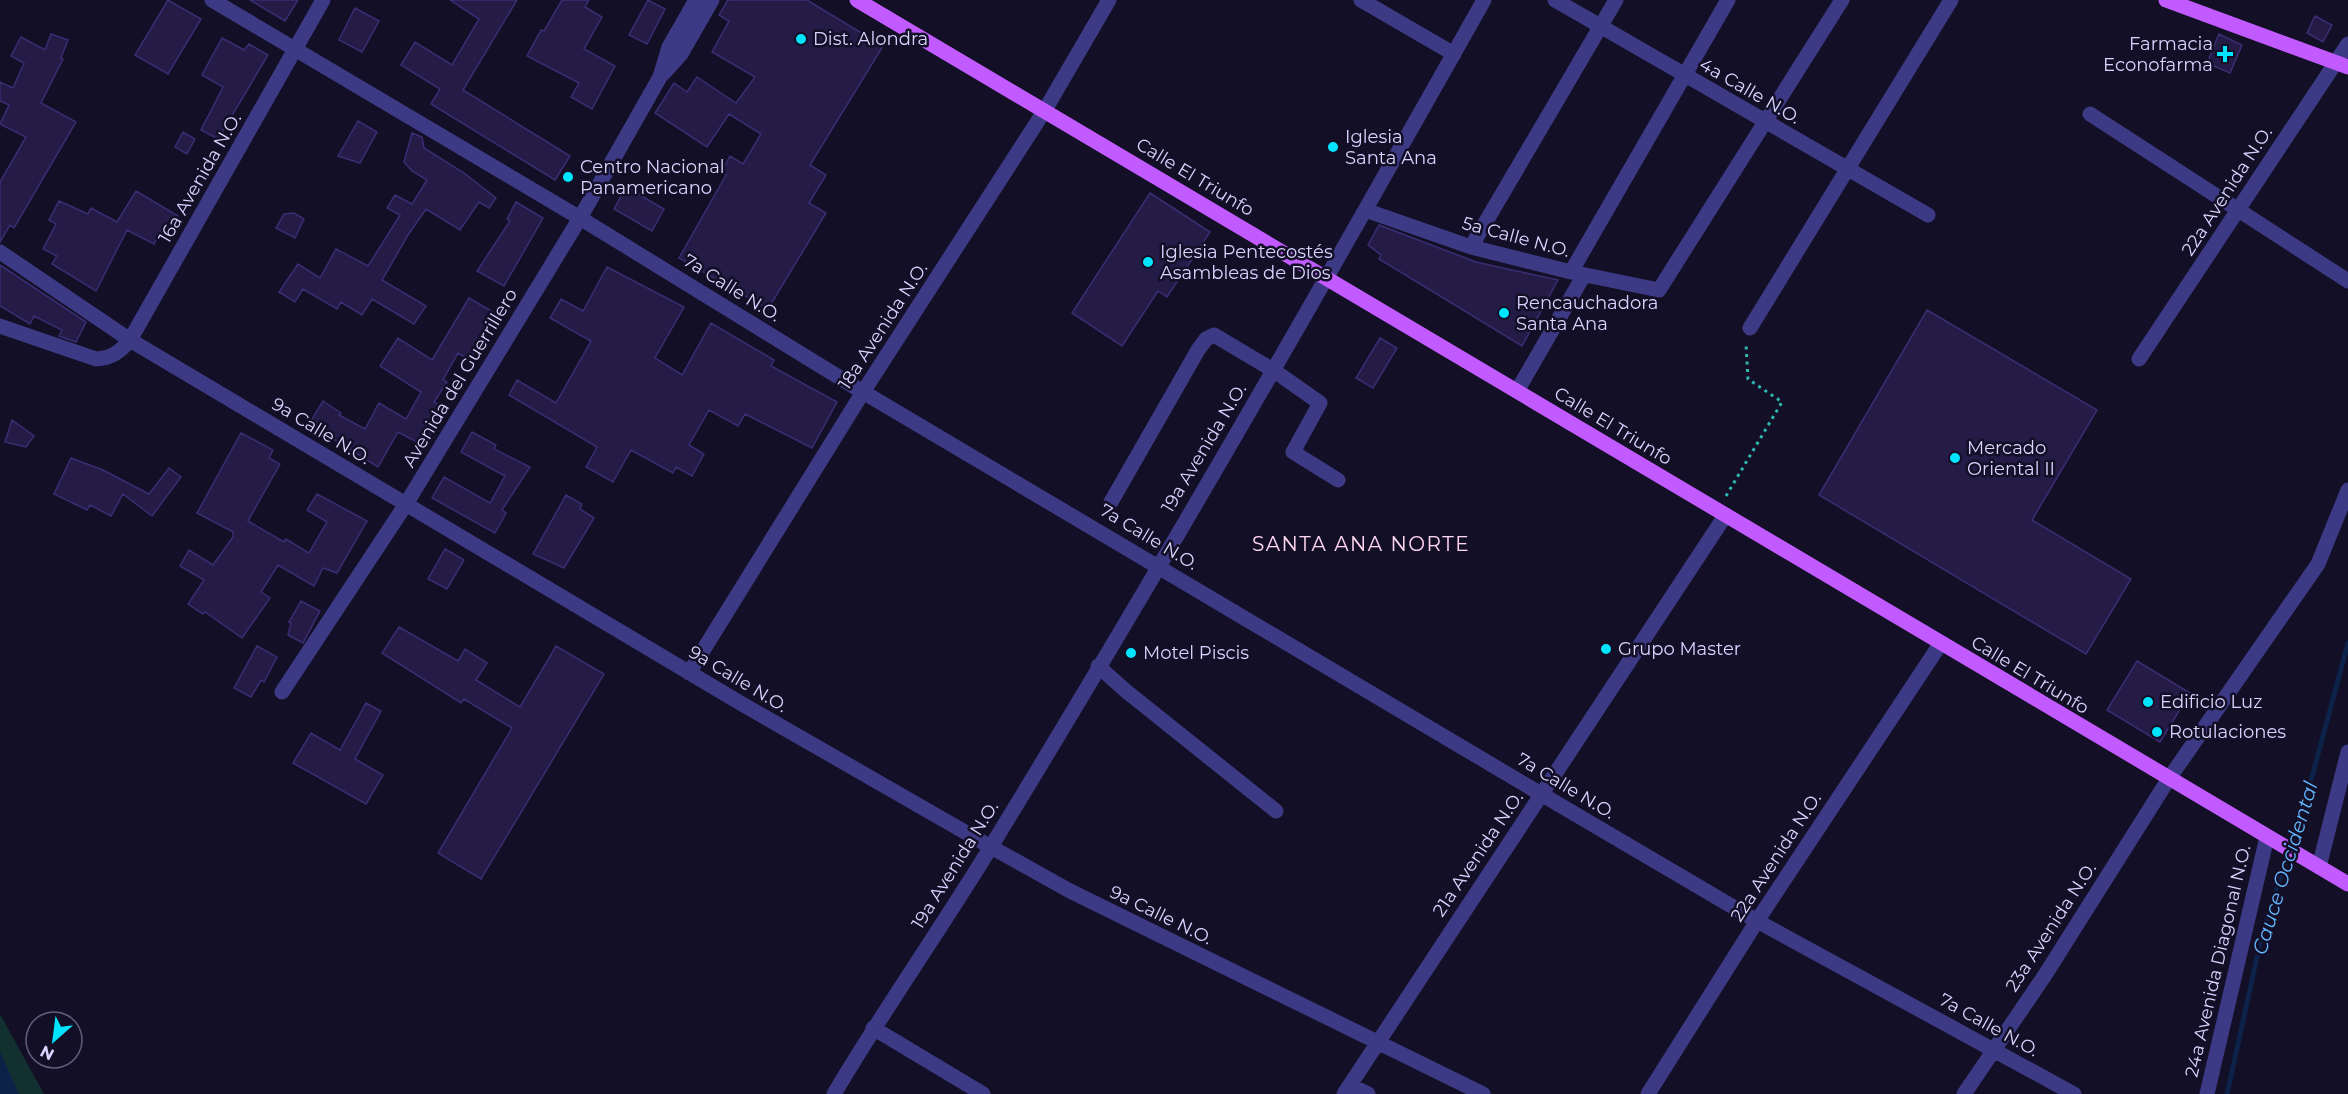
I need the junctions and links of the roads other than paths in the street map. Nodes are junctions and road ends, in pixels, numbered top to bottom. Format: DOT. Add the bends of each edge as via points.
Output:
graph roads {
  1 [pos="212,0"];
  2 [pos="323,0"];
  3 [pos="696,0"];
  4 [pos="712,0"];
  5 [pos="857,0"];
  6 [pos="1108,0"];
  7 [pos="1361,0"];
  8 [pos="1484,0"];
  9 [pos="1555,0"];
  10 [pos="1616,0"];
  11 [pos="1728,0"];
  12 [pos="1842,0"];
  13 [pos="1952,0"];
  14 [pos="2166,0"];
  15 [pos="1600,27"];
  16 [pos="2348,44"];
  17 [pos="296,49"];
  18 [pos="1454,54"];
  19 [pos="2342,64"];
  20 [pos="1684,76"];
  21 [pos="660,77"];
  22 [pos="1045,110"];
  23 [pos="2090,114"];
  24 [pos="1765,122"];
  25 [pos="1848,170"];
  26 [pos="1365,210"];
  27 [pos="2237,210"];
  28 [pos="1928,215"];
  29 [pos="580,218"];
  30 [pos="1471,247"];
  31 [pos="0,252"];
  32 [pos="1577,274"];
  33 [pos="1327,278"];
  34 [pos="2348,281"];
  35 [pos="0,326"];
  36 [pos="1750,328"];
  37 [pos="130,340"];
  38 [pos="2139,359"];
  39 [pos="1273,370"];
  40 [pos="863,392"];
  41 [pos="1517,392"];
  42 [pos="1338,480"];
  43 [pos="2348,490"];
  44 [pos="1111,502"];
  45 [pos="406,504"];
  46 [pos="1722,513"];
  47 [pos="1158,565"];
  48 [pos="1941,644"];
  49 [pos="1098,666"];
  50 [pos="689,673"];
  51 [pos="282,692"];
  52 [pos="2348,752"];
  53 [pos="2168,780"];
  54 [pos="1541,794"];
  55 [pos="1275,811"];
  56 [pos="2272,840"];
  57 [pos="991,847"];
  58 [pos="2319,867"];
  59 [pos="2348,884"];
  60 [pos="1757,921"];
  61 [pos="873,1028"];
  62 [pos="1377,1041"];
  63 [pos="1994,1050"];
  64 [pos="1347,1089"];
  65 [pos="834,1094"];
  66 [pos="982,1094"];
  67 [pos="1368,1094"];
  68 [pos="1483,1094"];
  69 [pos="1648,1094"];
  70 [pos="1964,1094"];
  71 [pos="2074,1094"];
  72 [pos="2207,1094"];
  1 -- 17 [label="street, 7a Calle N.O."];
  2 -- 17 [label="street, 16a Avenida N.O."];
  3 -- 21 [label="street, Avenida del Guerrillero" via="669,48"];
  4 -- 21 [label="street, Avenida del Guerrillero" via="681,54"];
  5 -- 22 [label="main road, Calle El Triunfo"];
  6 -- 22 [label="street, 18a Avenida N.O."];
  7 -- 18 [label="street"];
  8 -- 18 [label="street, 19a Avenida N.O."];
  9 -- 15 [label="street, 4a Calle N.O."];
  10 -- 15 [label="street"];
  11 -- 20 [label="street"];
  12 -- 24 [label="street"];
  13 -- 25 [label="street"];
  14 -- 19 [label="main road"];
  15 -- 20 [label="street, 4a Calle N.O."];
  15 -- 30 [label="street"];
  16 -- 19 [label="street, 22a Avenida N.O."];
  17 -- 29 [label="street, 7a Calle N.O."];
  17 -- 37 [label="street, 16a Avenida N.O."];
  18 -- 26 [label="street, 19a Avenida N.O."];
  19 -- 27 [label="street, 22a Avenida N.O."];
  20 -- 24 [label="street, 4a Calle N.O."];
  20 -- 32 [label="street"];
  21 -- 29 [label="street, Avenida del Guerrillero"];
  22 -- 33 [label="main road, Calle El Triunfo"];
  22 -- 40 [label="street, 18a Avenida N.O."];
  23 -- 27 [label="street"];
  24 -- 25 [label="street, 4a Calle N.O."];
  24 -- 32 [label="street, 5a Calle N.O." via="1659,290"];
  25 -- 28 [label="street, 4a Calle N.O."];
  25 -- 36 [label="street"];
  26 -- 30 [label="street, 5a Calle N.O."];
  26 -- 33 [label="street, 19a Avenida N.O."];
  27 -- 34 [label="street"];
  27 -- 38 [label="street, 22a Avenida N.O."];
  29 -- 40 [label="street, 7a Calle N.O."];
  29 -- 45 [label="street, Avenida del Guerrillero"];
  30 -- 32 [label="street, 5a Calle N.O."];
  31 -- 37 [label="street, 9a Calle N.O."];
  32 -- 41 [label="street"];
  33 -- 39 [label="street, 19a Avenida N.O."];
  33 -- 41 [label="main road, Calle El Triunfo"];
  35 -- 37 [label="street, 16a Avenida N.O." via="96,359 119,352"];
  37 -- 45 [label="street, 9a Calle N.O."];
  39 -- 42 [label="street" via="1320,403 1293,452"];
  39 -- 44 [label="street" via="1214,335 1206,339"];
  39 -- 47 [label="street, 19a Avenida N.O."];
  40 -- 47 [label="street, 7a Calle N.O."];
  40 -- 50 [label="street, 18a Avenida N.O."];
  41 -- 46 [label="main road, Calle El Triunfo"];
  43 -- 53 [label="street, 23a Avenida N.O." via="2318,564"];
  45 -- 50 [label="street, 9a Calle N.O."];
  45 -- 51 [label="street, Avenida del Guerrillero"];
  46 -- 48 [label="main road, Calle El Triunfo"];
  46 -- 54 [label="street, 21a Avenida N.O."];
  47 -- 49 [label="street, 19a Avenida N.O."];
  47 -- 54 [label="street, 7a Calle N.O."];
  48 -- 53 [label="main road, Calle El Triunfo"];
  48 -- 60 [label="street, 22a Avenida N.O."];
  49 -- 55 [label="street"];
  49 -- 57 [label="street, 19a Avenida N.O."];
  50 -- 57 [label="street, 9a Calle N.O."];
  52 -- 58 [label="street"];
  53 -- 56 [label="main road, Calle El Triunfo"];
  53 -- 63 [label="street, 23a Avenida N.O."];
  54 -- 60 [label="street, 7a Calle N.O."];
  54 -- 62 [label="street, 21a Avenida N.O."];
  56 -- 58 [label="main road, Calle El Triunfo"];
  56 -- 72 [label="street, 24a Avenida Diagonal N.O."];
  57 -- 61 [label="street, 19a Avenida N.O."];
  57 -- 62 [label="street, 9a Calle N.O." via="1070,891"];
  58 -- 59 [label="main road, Calle El Triunfo"];
  60 -- 63 [label="street, 7a Calle N.O."];
  60 -- 69 [label="street, 22a Avenida N.O."];
  61 -- 65 [label="street, 19a Avenida N.O."];
  61 -- 66 [label="street"];
  62 -- 64 [label="street, 21a Avenida N.O."];
  62 -- 68 [label="street, 9a Calle N.O."];
  63 -- 70 [label="street, 23a Avenida N.O."];
  63 -- 71 [label="street, 7a Calle N.O."];
  64 -- 67 [label="street"];
}
